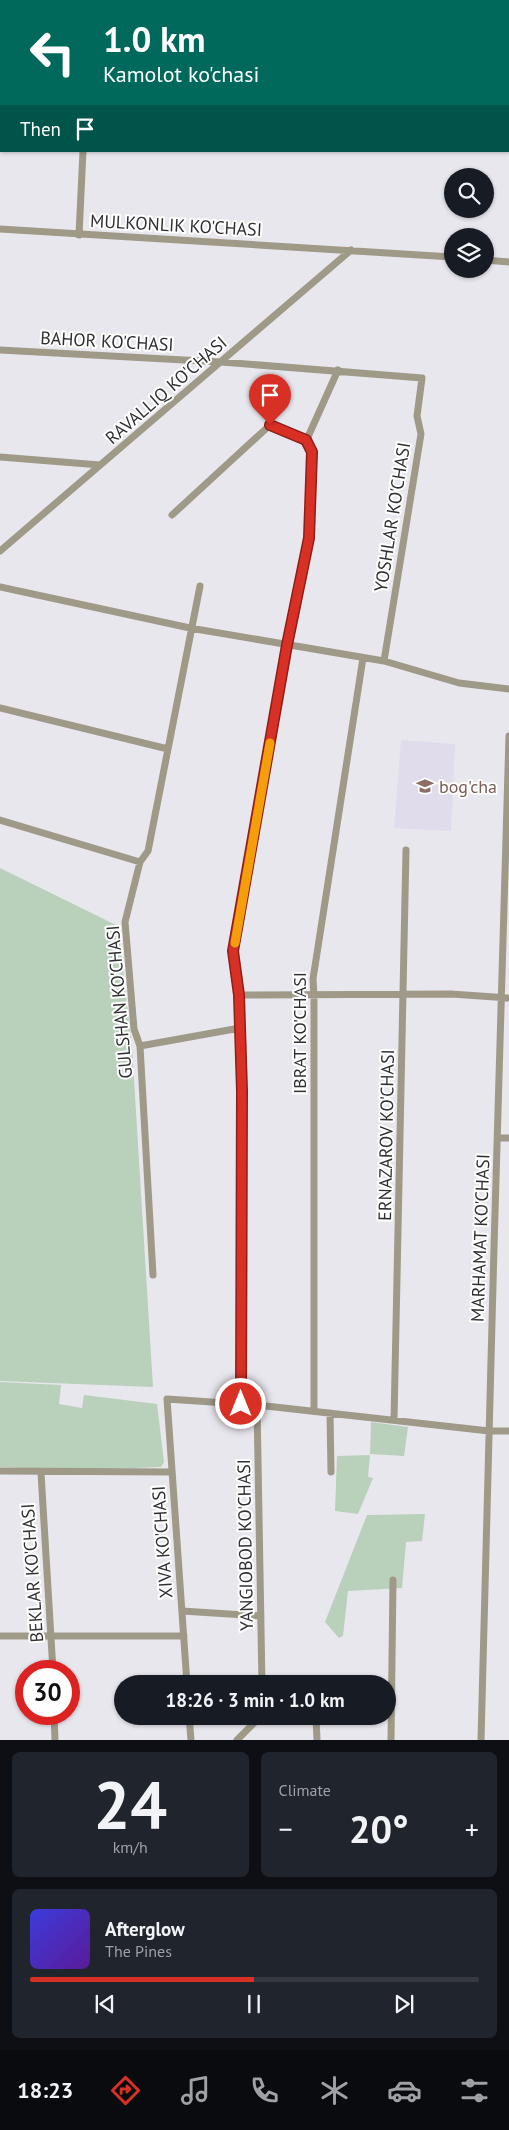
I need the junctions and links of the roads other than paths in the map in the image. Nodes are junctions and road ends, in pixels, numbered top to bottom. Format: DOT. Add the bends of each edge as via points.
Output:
graph roads {
  1 [pos="83,152"];
  2 [pos="0,229"];
  3 [pos="79,235"];
  4 [pos="351,250"];
  5 [pos="444,257"];
  6 [pos="494,261"];
  7 [pos="509,262"];
  8 [pos="0,350"];
  9 [pos="221,362"];
  10 [pos="338,370"];
  11 [pos="422,378"];
  12 [pos="306,440"];
  13 [pos="0,457"];
  14 [pos="100,465"];
  15 [pos="172,515"];
  16 [pos="0,551"];
  17 [pos="0,586"];
  18 [pos="200,586"];
  19 [pos="190,628"];
  20 [pos="287,645"];
  21 [pos="363,658"];
  22 [pos="384,661"];
  23 [pos="509,689"];
  24 [pos="0,708"];
  25 [pos="509,736"];
  26 [pos="168,749"];
  27 [pos="0,820"];
  28 [pos="406,850"];
  29 [pos="140,862"];
  30 [pos="239,995"];
  31 [pos="314,996"];
  32 [pos="404,996"];
  33 [pos="500,997"];
  34 [pos="509,998"];
  35 [pos="240,1028"];
  36 [pos="140,1046"];
  37 [pos="498,1138"];
  38 [pos="509,1138"];
  39 [pos="153,1275"];
  40 [pos="241,1404"];
  41 [pos="257,1405"];
  42 [pos="314,1411"];
  43 [pos="330,1413"];
  44 [pos="394,1420"];
  45 [pos="489,1431"];
  46 [pos="509,1431"];
  47 [pos="0,1471"];
  48 [pos="172,1472"];
  49 [pos="331,1472"];
  50 [pos="41,1473"];
  51 [pos="393,1580"];
  52 [pos="182,1611"];
  53 [pos="261,1616"];
  54 [pos="51,1635"];
  55 [pos="0,1636"];
  56 [pos="184,1636"];
  57 [pos="52,1660"];
  58 [pos="186,1675"];
  59 [pos="262,1675"];
  60 [pos="54,1725"];
  61 [pos="190,1725"];
  62 [pos="252,1725"];
  63 [pos="316,1725"];
  64 [pos="55,1740"];
  65 [pos="191,1740"];
  66 [pos="237,1740"];
  67 [pos="317,1740"];
  68 [pos="390,1740"];
  69 [pos="481,1740"];
  1 -- 3 [label="street"];
  2 -- 3 [label="street, MULKONLIK KO'CHASI"];
  3 -- 4 [label="street, MULKONLIK KO'CHASI"];
  4 -- 5 [label="street"];
  4 -- 9 [label="street, RAVALLIQ KO'CHASI"];
  6 -- 7 [label="street"];
  8 -- 9 [label="street, BAHOR KO'CHASI"];
  9 -- 10 [label="street, BAHOR KO'CHASI"];
  9 -- 14 [label="street, RAVALLIQ KO'CHASI"];
  10 -- 11 [label="street, BAHOR KO'CHASI"];
  10 -- 12 [label="street"];
  11 -- 22 [label="street, YOSHLAR KO'CHASI" via="417,416 421,434"];
  12 -- 15 [label="street" via="270,425"];
  12 -- 20 [label="street" via="312,452 309,538"];
  13 -- 14 [label="street"];
  14 -- 16 [label="street, RAVALLIQ KO'CHASI"];
  17 -- 19 [label="street"];
  18 -- 19 [label="street, GULSHAN KO'CHASI"];
  19 -- 20 [label="street"];
  19 -- 26 [label="street, GULSHAN KO'CHASI"];
  20 -- 21 [label="street"];
  20 -- 30 [label="street" via="233,951"];
  21 -- 22 [label="street"];
  21 -- 31 [label="street, IBRAT KO'CHASI" via="312,979"];
  22 -- 23 [label="street" via="459,683"];
  24 -- 26 [label="street"];
  25 -- 33 [label="street, MARHAMAT KO'CHASI"];
  26 -- 29 [label="street, GULSHAN KO'CHASI" via="148,851"];
  27 -- 29 [label="street"];
  28 -- 32 [label="street, ERNAZAROV KO'CHASI"];
  29 -- 36 [label="street, GULSHAN KO'CHASI" via="125,922 134,1029"];
  30 -- 31 [label="street"];
  30 -- 35 [label="street"];
  31 -- 32 [label="street"];
  31 -- 42 [label="street, IBRAT KO'CHASI"];
  32 -- 33 [label="street"];
  32 -- 44 [label="street, ERNAZAROV KO'CHASI"];
  33 -- 34 [label="street"];
  33 -- 37 [label="street, MARHAMAT KO'CHASI"];
  35 -- 36 [label="street"];
  35 -- 40 [label="street"];
  36 -- 39 [label="street, GULSHAN KO'CHASI"];
  37 -- 38 [label="street"];
  37 -- 45 [label="street, MARHAMAT KO'CHASI"];
  40 -- 41 [label="street"];
  40 -- 48 [label="street, XIVA KO'CHASI" via="167,1399"];
  41 -- 42 [label="street"];
  41 -- 53 [label="street, YANGIOBOD KO'CHASI"];
  42 -- 43 [label="street"];
  43 -- 44 [label="street"];
  43 -- 49 [label="street"];
  44 -- 45 [label="street"];
  45 -- 46 [label="street"];
  45 -- 69 [label="street, MARHAMAT KO'CHASI"];
  47 -- 50 [label="street"];
  48 -- 50 [label="street"];
  48 -- 52 [label="street, XIVA KO'CHASI"];
  50 -- 54 [label="street, BEKLAR KO'CHASI"];
  51 -- 68 [label="street"];
  52 -- 53 [label="street"];
  52 -- 56 [label="street, XIVA KO'CHASI"];
  53 -- 59 [label="street, YANGIOBOD KO'CHASI"];
  54 -- 55 [label="street"];
  54 -- 56 [label="street"];
  54 -- 57 [label="street, BEKLAR KO'CHASI"];
  56 -- 58 [label="street, XIVA KO'CHASI"];
  60 -- 64 [label="street"];
  61 -- 65 [label="street"];
  62 -- 66 [label="street"];
  63 -- 67 [label="street"];
}
